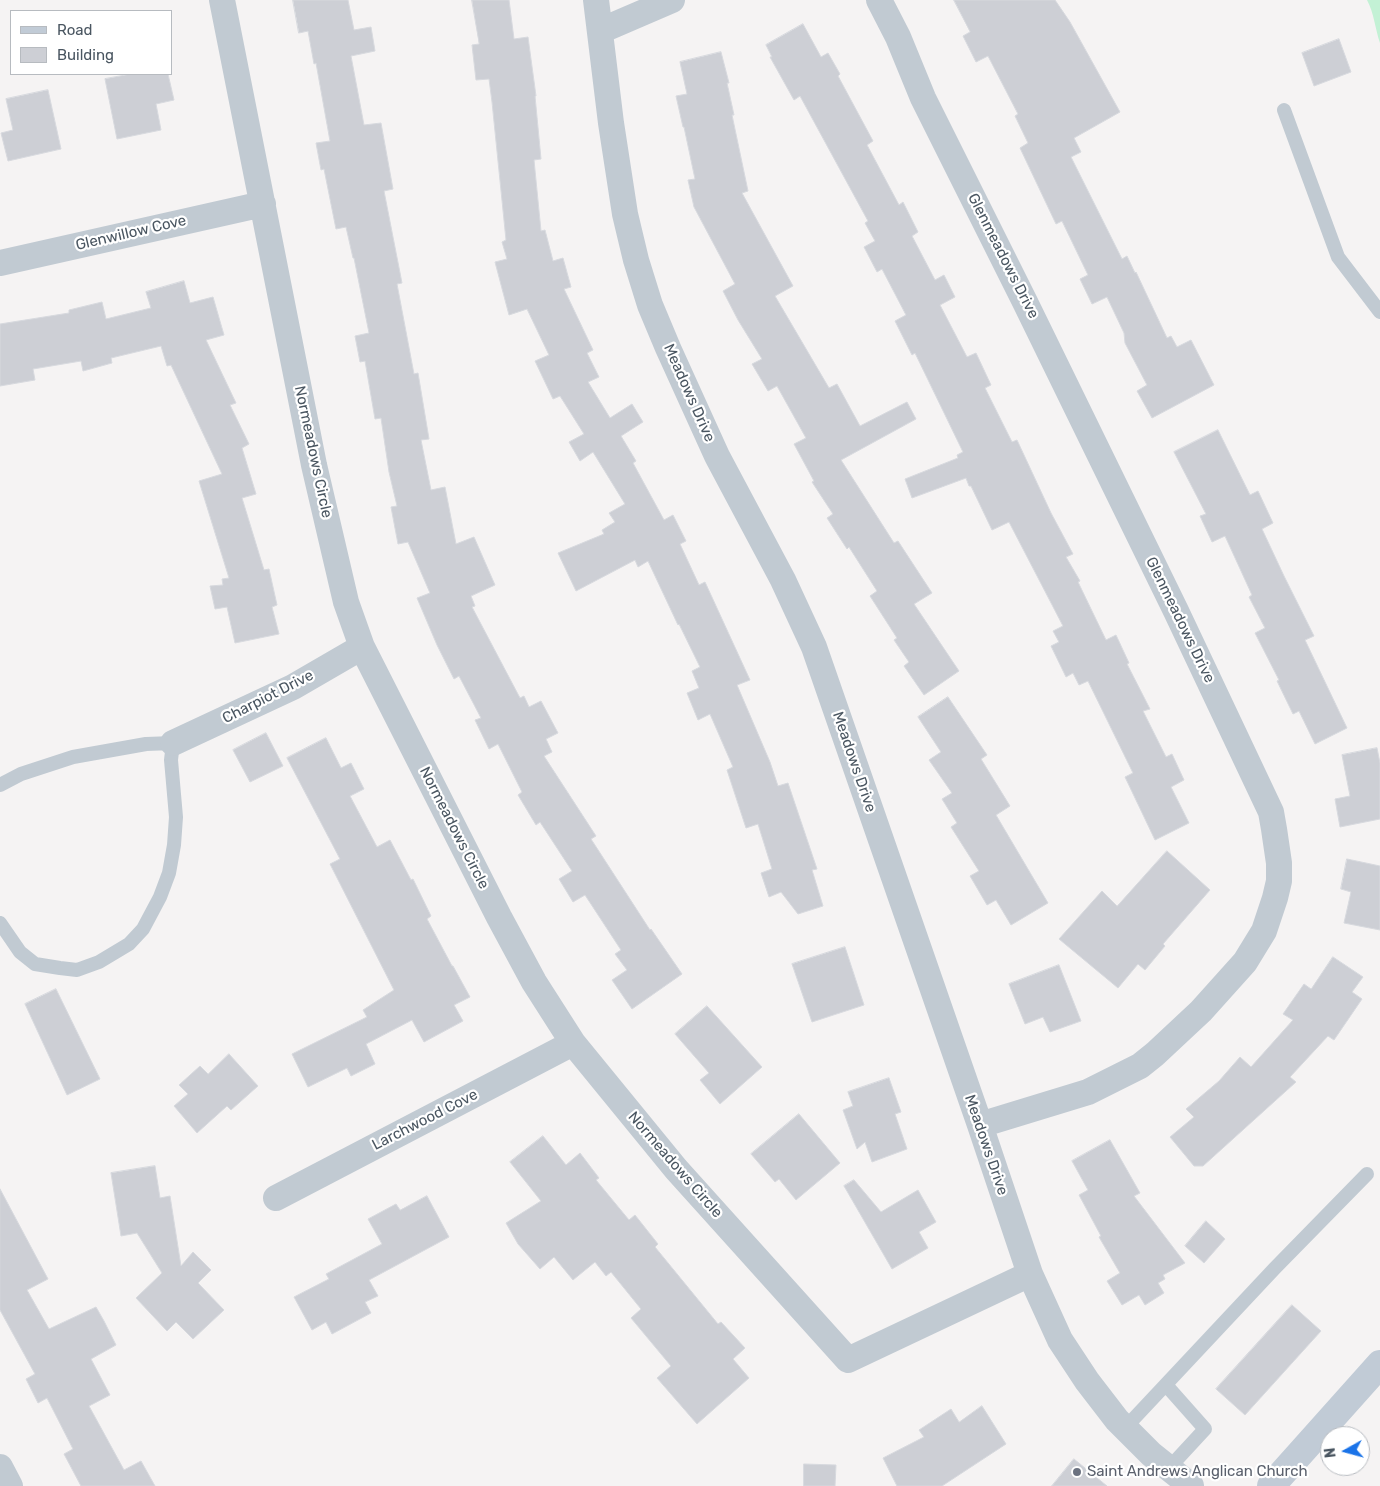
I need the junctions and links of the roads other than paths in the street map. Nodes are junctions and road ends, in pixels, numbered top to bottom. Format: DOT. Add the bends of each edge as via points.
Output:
graph roads {
  1 [pos="222,0"];
  2 [pos="596,0"];
  3 [pos="672,0"];
  4 [pos="879,0"];
  5 [pos="600,31"];
  6 [pos="1284,110"];
  7 [pos="263,204"];
  8 [pos="0,263"];
  9 [pos="1380,312"];
  10 [pos="362,647"];
  11 [pos="173,743"];
  12 [pos="0,785"];
  13 [pos="0,923"];
  14 [pos="573,1043"];
  15 [pos="980,1126"];
  16 [pos="1367,1174"];
  17 [pos="276,1198"];
  18 [pos="1030,1274"];
  19 [pos="1380,1364"];
  20 [pos="1166,1385"];
  21 [pos="1125,1428"];
  22 [pos="0,1467"];
  23 [pos="1169,1468"];
  24 [pos="10,1486"];
  25 [pos="1191,1486"];
  26 [pos="1271,1486"];
  1 -- 7 [label="street, Normeadows Circle"];
  2 -- 5 [label="street, Meadows Drive"];
  3 -- 5 [label="street"];
  4 -- 15 [label="street, Glenmeadows Drive" via="923,98 1176,612 1270,812 1279,863 1275,898 1264,932 1245,962 1201,1011 1155,1054 1140,1066 1088,1092"];
  5 -- 15 [label="street, Meadows Drive" via="625,214 650,305 717,456 783,580 814,647"];
  6 -- 9 [label="lane" via="1338,257"];
  7 -- 8 [label="street, Glenwillow Cove"];
  7 -- 10 [label="street, Normeadows Circle" via="314,465 346,602"];
  10 -- 11 [label="street, Charpiot Drive" via="293,687"];
  10 -- 14 [label="street, Normeadows Circle" via="499,917 534,982"];
  11 -- 12 [label="lane" via="146,744 73,757 21,774"];
  11 -- 13 [label="lane" via="171,760 176,818 169,874 143,929 129,944 100,962 76,970 60,968 36,964 20,952"];
  14 -- 17 [label="street, Larchwood Cove"];
  14 -- 18 [label="street, Normeadows Circle" via="676,1169 848,1360"];
  15 -- 18 [label="street, Meadows Drive"];
  16 -- 20 [label="lane"];
  18 -- 21 [label="street, Meadows Drive" via="1060,1340 1087,1381"];
  19 -- 26 [label="main road"];
  20 -- 21 [label="lane"];
  20 -- 23 [label="lane" via="1205,1429"];
  21 -- 23 [label="street, Meadows Drive"];
  22 -- 24 [label="street"];
  23 -- 25 [label="street, Meadows Drive"];
}
